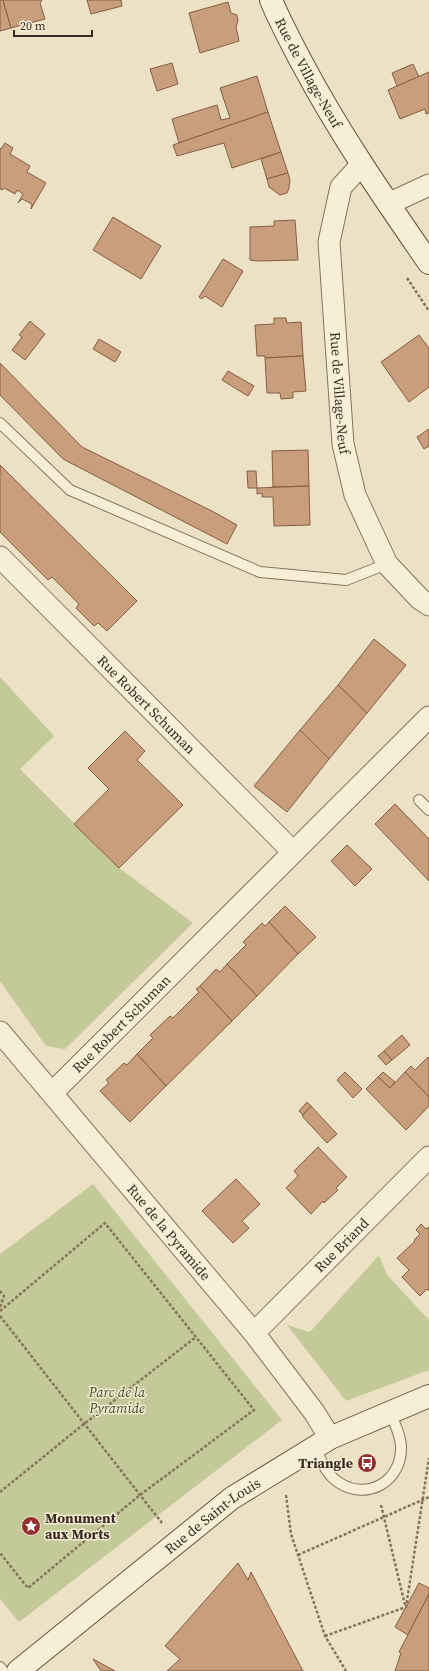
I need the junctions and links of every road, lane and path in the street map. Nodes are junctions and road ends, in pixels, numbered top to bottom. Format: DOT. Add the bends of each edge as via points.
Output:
graph roads {
  1 [pos="271,0"];
  2 [pos="362,164"];
  3 [pos="429,185"];
  4 [pos="388,204"];
  5 [pos="429,263"];
  6 [pos="405,274"];
  7 [pos="429,311"];
  8 [pos="0,423"];
  9 [pos="0,557"];
  10 [pos="387,564"];
  11 [pos="429,605"];
  12 [pos="429,717"];
  13 [pos="419,800"];
  14 [pos="429,810"];
  15 [pos="292,852"];
  16 [pos="0,1032"];
  17 [pos="52,1093"];
  18 [pos="429,1157"];
  19 [pos="0,1291"];
  20 [pos="0,1307"];
  21 [pos="0,1311"];
  22 [pos="0,1316"];
  23 [pos="254,1333"];
  24 [pos="196,1337"];
  25 [pos="429,1396"];
  26 [pos="390,1412"];
  27 [pos="84,1424"];
  28 [pos="322,1442"];
  29 [pos="429,1458"];
  30 [pos="282,1466"];
  31 [pos="377,1487"];
  32 [pos="0,1492"];
  33 [pos="140,1495"];
  34 [pos="429,1497"];
  35 [pos="423,1499"];
  36 [pos="384,1516"];
  37 [pos="177,1542"];
  38 [pos="0,1553"];
  39 [pos="298,1555"];
  40 [pos="406,1607"];
  41 [pos="325,1636"];
  42 [pos="0,1667"];
  43 [pos="25,1669"];
  44 [pos="4,1671"];
  45 [pos="346,1671"];
  1 -- 2 [label="main road, Rue de Village-Neuf" via="321,100"];
  2 -- 4 [label="main road, Rue de Village-Neuf"];
  2 -- 10 [label="street, Rue de Village-Neuf" via="341,187 329,242 343,444 355,495"];
  3 -- 4 [label="street"];
  4 -- 5 [label="main road, Rue de Village-Neuf"];
  6 -- 7 [label="path"];
  8 -- 10 [label="lane" via="70,490 260,572 346,580"];
  9 -- 15 [label="street, Rue Robert Schuman"];
  10 -- 11 [label="street, Rue de Village-Neuf"];
  12 -- 15 [label="street, Rue Robert Schuman"];
  13 -- 14 [label="lane"];
  15 -- 17 [label="street, Rue Robert Schuman"];
  16 -- 17 [label="street, Rue de la Pyramide"];
  17 -- 23 [label="street, Rue de la Pyramide"];
  18 -- 23 [label="street, Rue Briand"];
  19 -- 20 [label="path" via="4,1296"];
  21 -- 24 [label="path" via="105,1223"];
  22 -- 27 [label="path"];
  23 -- 28 [label="street, Rue de la Pyramide" via="314,1412"];
  24 -- 27 [label="path"];
  24 -- 33 [label="path" via="254,1410"];
  25 -- 26 [label="main road, Rue de Saint-Louis"];
  26 -- 28 [label="main road, Rue de Saint-Louis"];
  26 -- 31 [label="lane" via="400,1440 401,1456 389,1479"];
  27 -- 32 [label="path"];
  27 -- 33 [label="path"];
  28 -- 30 [label="main road, Rue de Saint-Louis"];
  28 -- 31 [label="lane" via="326,1470 338,1482 354,1489 371,1490"];
  29 -- 35 [label="path"];
  30 -- 37 [label="main road, Rue de Saint-Louis" via="232,1498"];
  30 -- 39 [label="path" via="291,1534"];
  31 -- 36 [label="path"];
  33 -- 37 [label="path"];
  33 -- 38 [label="path" via="28,1588"];
  34 -- 35 [label="path"];
  35 -- 36 [label="path"];
  35 -- 40 [label="path"];
  36 -- 39 [label="path"];
  36 -- 40 [label="path"];
  37 -- 43 [label="main road, Rue de Saint-Louis"];
  39 -- 41 [label="path"];
  40 -- 41 [label="path"];
  41 -- 45 [label="path"];
  42 -- 44 [label="lane"];
}
